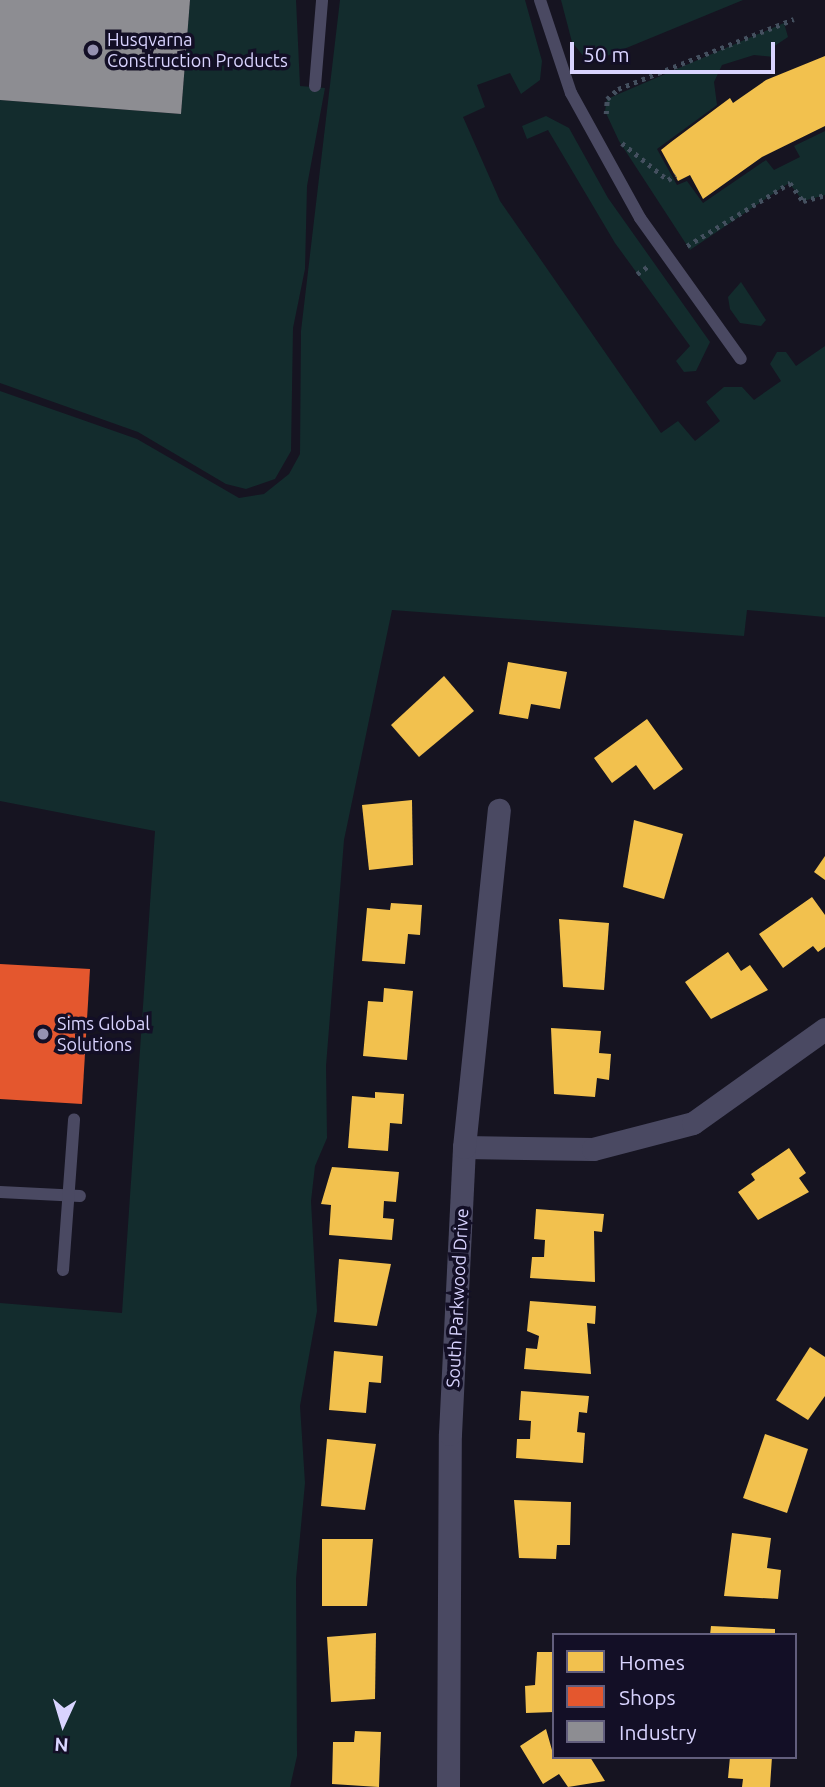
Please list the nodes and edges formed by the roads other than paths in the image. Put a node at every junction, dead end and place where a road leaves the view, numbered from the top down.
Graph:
1 (321, 0) edge
2 (540, 0) edge
3 (315, 86) dead end
4 (741, 359) dead end
5 (499, 810) dead end
6 (825, 1029) edge
7 (74, 1119) dead end
8 (464, 1147) junction
9 (0, 1192) edge
10 (75, 1196) junction
11 (64, 1270) dead end
12 (448, 1787) edge

1 - 3 lane
2 - 4 lane
5 - 8 street, South Parkwood Drive
6 - 8 street
7 - 10 lane
8 - 12 street, South Parkwood Drive
9 - 10 lane
10 - 11 lane

